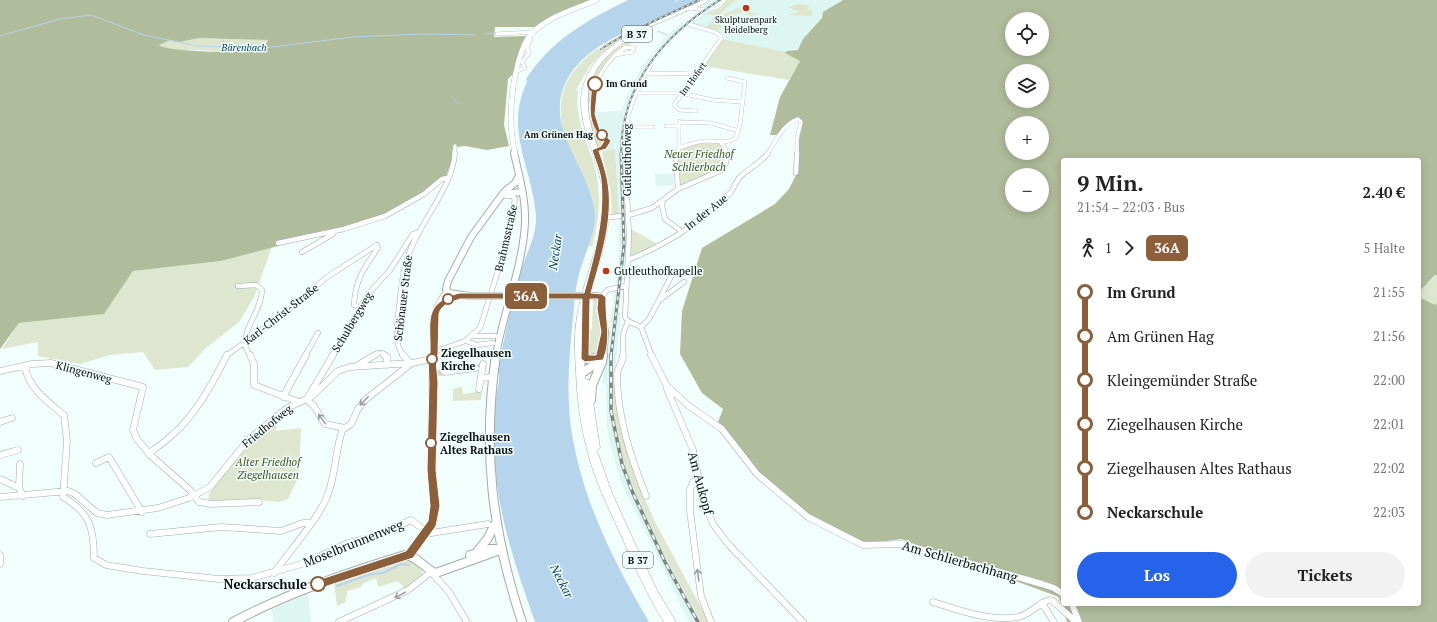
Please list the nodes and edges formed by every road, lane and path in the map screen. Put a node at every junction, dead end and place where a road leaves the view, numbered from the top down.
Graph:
1 (597, 0) edge
2 (708, 0) edge
3 (698, 7) junction
4 (533, 32) junction
5 (497, 34) dead end
6 (528, 37) junction
7 (615, 55) junction
8 (651, 66) dead end
9 (516, 71) junction
10 (646, 73) junction
11 (696, 74) junction
12 (727, 78) dead end
13 (635, 93) junction
14 (682, 94) junction
15 (742, 102) junction
16 (696, 111) dead end
17 (679, 123) junction
18 (666, 126) dead end
19 (627, 127) junction
20 (653, 127) dead end
21 (739, 131) junction
22 (720, 142) junction
23 (455, 146) dead end
24 (679, 148) junction
25 (596, 150) junction
26 (796, 173) dead end
27 (520, 176) junction
28 (448, 178) junction
29 (509, 189) junction
30 (678, 189) junction
31 (522, 190) junction
32 (502, 195) junction
33 (663, 200) junction
34 (626, 215) junction
35 (605, 218) junction
36 (339, 231) junction
37 (681, 231) junction
38 (418, 232) junction
39 (278, 243) dead end
40 (302, 252) dead end
41 (628, 260) junction
42 (673, 273) dead end
43 (684, 282) dead end
44 (238, 286) dead end
45 (625, 286) junction
46 (448, 292) junction
47 (459, 296) junction
48 (602, 297) junction
49 (660, 299) junction
50 (585, 304) junction
51 (360, 308) junction
52 (436, 309) junction
53 (628, 322) junction
54 (641, 327) junction
55 (318, 334) dead end
56 (474, 336) junction
57 (495, 336) dead end
58 (466, 341) junction
59 (246, 343) junction
60 (493, 343) dead end
61 (434, 352) junction
62 (601, 356) junction
63 (432, 359) junction
64 (585, 359) junction
65 (410, 362) junction
66 (483, 364) dead end
67 (387, 365) junction
68 (25, 366) junction
69 (601, 367) junction
70 (350, 368) junction
71 (476, 368) dead end
72 (0, 371) edge
73 (583, 371) junction
74 (444, 372) tunnel mouth
75 (492, 377) junction
76 (481, 378) junction
77 (666, 386) junction
78 (479, 389) dead end
79 (283, 397) junction
80 (307, 400) junction
81 (299, 402) junction
82 (590, 406) junction
83 (12, 418) dead end
84 (0, 422) edge
85 (343, 428) junction
86 (18, 450) dead end
87 (149, 453) junction
88 (0, 455) edge
89 (597, 462) junction
90 (96, 463) dead end
91 (20, 464) dead end
92 (699, 477) junction
93 (0, 479) edge
94 (17, 487) junction
95 (64, 491) junction
96 (23, 496) junction
97 (195, 496) junction
98 (646, 496) dead end
99 (0, 497) edge
100 (259, 502) dead end
101 (142, 512) junction
102 (312, 523) junction
103 (491, 524) junction
104 (426, 533) junction
105 (150, 534) dead end
106 (500, 550) junction
107 (0, 554) edge
108 (475, 554) junction
109 (409, 555) junction
110 (0, 564) edge
111 (432, 572) junction
112 (274, 573) junction
113 (1061, 593) edge
114 (933, 602) dead end
115 (1042, 603) junction
116 (1073, 606) edge
117 (237, 621) edge
118 (339, 622) edge
119 (466, 622) edge
120 (522, 622) edge
121 (670, 622) edge
122 (711, 622) edge
123 (803, 622) edge
124 (1054, 622) edge
125 (1076, 622) edge
126 (1080, 622) edge

1 - 4 main road
2 - 3 main road, B 37
3 - 11 street, Im Hofert
3 - 25 main road, B 37
4 - 5 street
4 - 6 main road
6 - 9 main road
6 - 9 street
7 - 7 street
7 - 25 street
8 - 10 street, Gutleuthofweg
9 - 27 main road
10 - 11 street
10 - 13 street, Gutleuthofweg
11 - 14 street, Im Hofert
12 - 15 street
13 - 14 street
13 - 19 street, Gutleuthofweg
14 - 15 street
14 - 16 street, Im Hofert
15 - 21 street
17 - 18 street
17 - 21 street
17 - 24 street
19 - 20 street
19 - 34 street, Gutleuthofweg
21 - 22 street
22 - 24 street
22 - 30 street
23 - 28 street, Schönauer Straße
24 - 30 street
25 - 35 main road, B 37
26 - 37 street, In der Aue
27 - 29 main road
27 - 31 main road
28 - 36 street
28 - 38 street, Schönauer Straße
29 - 31 main road
29 - 32 main road
30 - 33 street
31 - 32 main road
31 - 75 main road
32 - 46 main road
32 - 56 street, Brahmsstraße
33 - 34 street
33 - 37 street
34 - 35 street
34 - 41 street, Gutleuthofweg
35 - 50 main road, B 37
36 - 39 street
36 - 40 street
37 - 41 street, In der Aue
38 - 51 street, Schulbergweg
38 - 65 street, Schönauer Straße
41 - 45 street
42 - 49 street
43 - 49 street
44 - 59 street
45 - 48 street
45 - 53 street
46 - 47 main road
46 - 52 street
47 - 48 main road, bridge
47 - 52 street
48 - 62 main road
49 - 54 street
50 - 64 main road, B 37
50 - 73 main road, B 37
51 - 59 street, Karl-Christ-Straße
51 - 80 street, Schulbergweg
52 - 61 street
53 - 54 street
53 - 98 street
54 - 77 street, Am Schlierbachhang
55 - 79 street
56 - 57 street
56 - 58 street, Brahmsstraße
58 - 60 street, Brahmsstraße
58 - 61 street, Brahmsstraße
59 - 79 street
59 - 87 street, Karl-Christ-Straße
61 - 63 street
62 - 64 main road
62 - 69 main road
62 - 73 main road
63 - 65 street
63 - 104 street
64 - 73 main road, B 37
65 - 67 street
65 -> 85 street
66 - 76 street
67 - 70 street
67 - 70 street
68 - 72 street, Klingenweg
68 - 87 street, Klingenweg
68 - 95 street
69 - 73 main road
69 - 82 main road
70 - 80 street
71 - 74 street
73 - 82 main road, B 37
73 - 89 main road, B 37
75 - 76 street
75 - 103 main road
76 - 78 street
77 - 92 street, Am Aukopf
77 - 113 street, Am Schlierbachhang
79 - 81 street
80 - 81 street, Friedhofweg
85 -> 80 street
81 - 97 street, Friedhofweg
82 - 89 main road, B 37
83 - 84 street
85 - 102 street
86 - 88 street
87 - 97 street
89 - 121 main road, B 37
90 - 101 street
91 - 94 street
122 -> 92 street
92 - 123 street, Am Aukopf
93 - 94 street
94 - 96 street
95 - 96 street
95 - 101 street, Friedhofweg
95 - 112 street, Moselbrunnenweg
96 - 99 street
97 - 100 street
97 - 101 street, Friedhofweg
102 - 105 street
102 - 112 street
103 - 104 street
103 - 106 main road
103 - 108 main road
104 - 109 street
104 - 112 street, Moselbrunnenweg
106 - 108 main road
106 - 111 main road
106 - 120 main road
107 - 110 street
108 - 111 main road
109 - 111 main road
109 - 117 main road
111 -> 118 street
111 - 119 street
114 - 115 street
115 - 124 street
115 - 125 street
116 - 126 street

